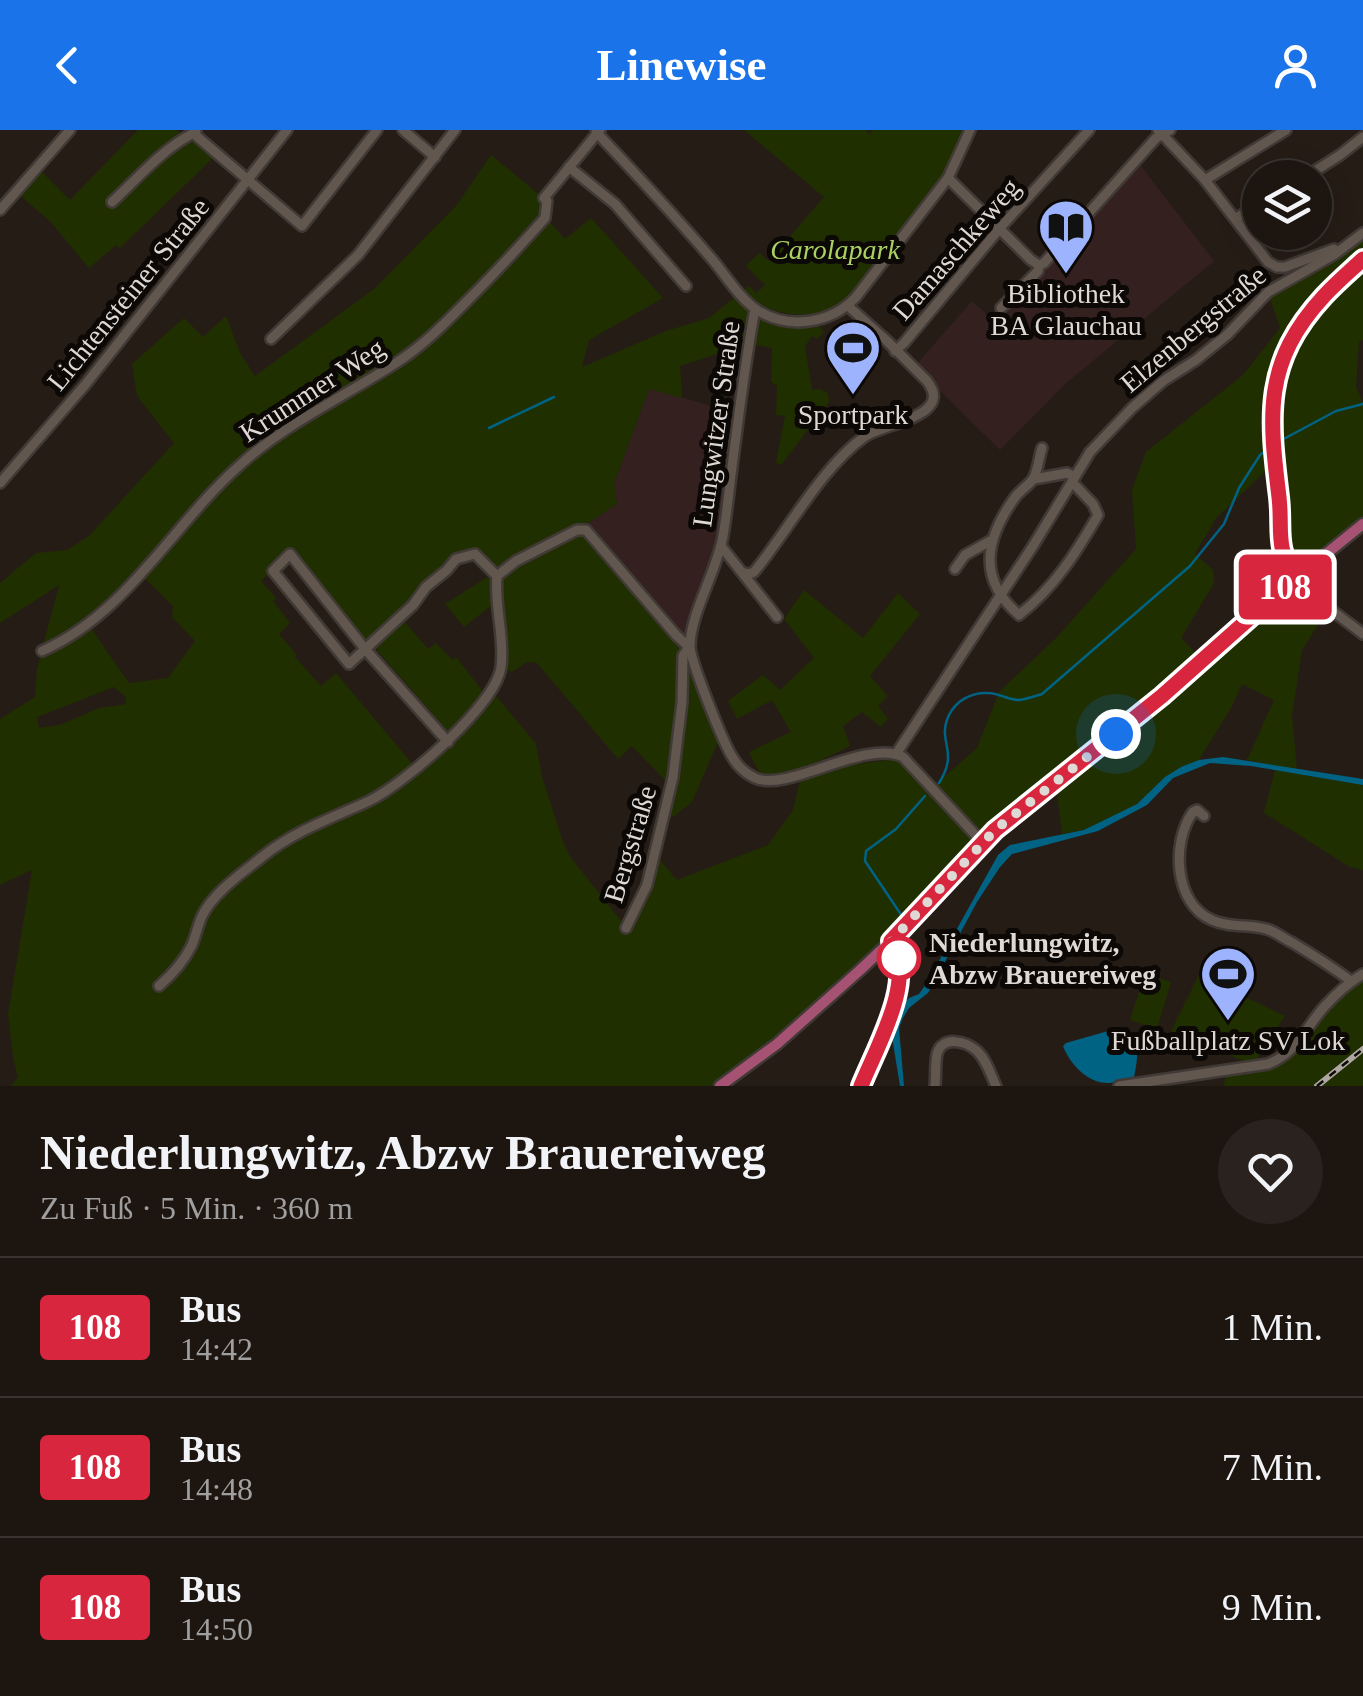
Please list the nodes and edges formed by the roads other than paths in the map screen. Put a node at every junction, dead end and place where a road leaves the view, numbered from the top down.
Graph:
1 (69, 130) edge
2 (287, 130) edge
3 (377, 130) edge
4 (403, 130) edge
5 (455, 130) edge
6 (970, 130) edge
7 (1089, 130) edge
8 (1286, 130) edge
9 (597, 131) edge
10 (1164, 131) edge
11 (196, 132) edge
12 (1363, 137) edge
13 (435, 157) junction
14 (1332, 160) edge
15 (569, 167) junction
16 (248, 178) junction
17 (948, 178) junction
18 (1206, 180) junction
19 (112, 202) dead end
20 (0, 210) edge
21 (1242, 215) edge
22 (1236, 218) junction
23 (1000, 228) junction
24 (1363, 233) edge
25 (1349, 244) junction
26 (1363, 259) edge
27 (1040, 264) junction
28 (686, 286) dead end
29 (848, 306) junction
30 (1001, 308) dead end
31 (755, 309) junction
32 (271, 339) dead end
33 (895, 351) junction
34 (1042, 448) dead end
35 (1034, 478) junction
36 (1073, 480) junction
37 (0, 483) edge
38 (1363, 524) edge
39 (990, 541) junction
40 (721, 546) junction
41 (955, 569) dead end
42 (744, 573) junction
43 (497, 576) junction
44 (1296, 577) junction
45 (1000, 597) junction
46 (778, 617) dead end
47 (1363, 634) edge
48 (690, 647) junction
49 (365, 649) junction
50 (42, 651) dead end
51 (448, 742) junction
52 (896, 754) junction
53 (1204, 816) dead end
54 (982, 842) junction
55 (626, 928) dead end
56 (891, 941) junction
57 (1363, 974) edge
58 (1351, 981) junction
59 (159, 986) dead end
60 (720, 1086) edge
61 (861, 1086) edge
62 (935, 1086) edge
63 (996, 1086) edge
64 (1119, 1086) edge

1 - 20 street
2 - 16 street, Lichtensteiner Straße
3 - 16 street
4 - 13 street
5 - 13 street
6 - 17 street
7 - 23 street, Damaschkeweg
8 - 18 street
9 - 15 street, Krummer Weg
9 - 31 street, Lungwitzer Straße
10 - 18 street
10 - 27 street
11 - 16 street
11 - 19 street
12 - 14 street
13 - 32 street
15 - 28 street
15 - 50 street, Krummer Weg
16 - 37 street, Lichtensteiner Straße
17 - 23 street
17 - 29 street
18 - 22 street
21 - 22 street
22 - 25 street
23 - 27 street
23 - 33 street, Damaschkeweg
24 - 25 street, Elzenbergstraße
25 - 36 street, Elzenbergstraße
26 - 44 street
27 - 30 street
29 - 31 street
29 - 33 street
31 - 40 street, Lungwitzer Straße
33 - 42 street
34 - 35 street
35 - 36 street
35 - 39 street
36 - 45 street, Elzenbergstraße
36 - 45 street
38 - 44 main road
39 - 41 street
39 - 45 street
40 - 42 street
40 - 48 street, Lungwitzer Straße
42 - 46 street
43 - 48 street
43 - 49 street
43 - 51 street
44 - 47 street
44 - 54 main road
45 - 52 street, Elzenbergstraße
48 - 52 street
48 - 55 street, Bergstraße
49 - 49 street
49 - 51 street
51 - 59 street
52 - 54 street
53 - 58 street
54 - 56 main road
56 - 60 main road
56 - 61 street
57 - 58 street
58 - 64 street
62 - 63 street

